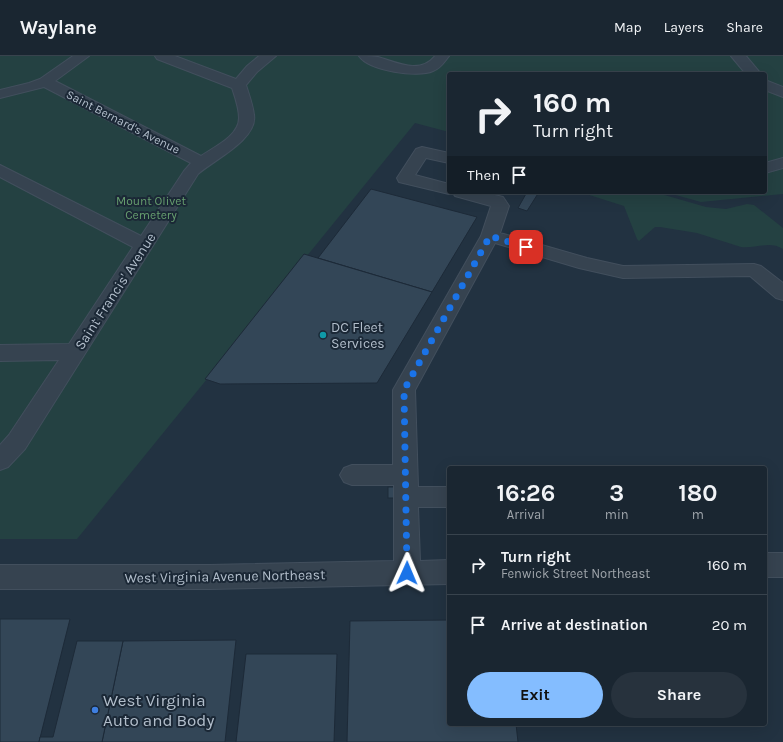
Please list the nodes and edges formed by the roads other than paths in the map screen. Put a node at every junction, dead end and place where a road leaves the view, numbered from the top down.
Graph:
1 (82, 56) edge
2 (162, 56) edge
3 (269, 56) edge
4 (366, 56) edge
5 (442, 56) edge
6 (738, 56) edge
7 (752, 72) edge
8 (45, 82) junction
9 (238, 85) junction
10 (767, 85) edge
11 (783, 93) edge
12 (0, 94) edge
13 (447, 158) edge
14 (201, 162) junction
15 (783, 163) edge
16 (767, 167) edge
17 (0, 170) edge
18 (447, 188) edge
19 (480, 194) edge
20 (499, 196) edge
21 (490, 236) junction
22 (144, 245) junction
23 (783, 293) edge
24 (76, 352) junction
25 (0, 353) edge
26 (1, 459) edge
27 (352, 475) dead end
28 (407, 486) junction
29 (447, 496) edge
30 (767, 565) edge
31 (783, 565) edge
32 (447, 572) edge
33 (407, 573) junction
34 (0, 578) edge

1 - 8 street
2 - 9 street
3 - 9 street
4 - 5 street
6 - 7 street
8 - 12 street
8 - 14 street, Saint Bernard's Avenue
9 - 14 street, Saint Francis' Avenue
10 - 11 street
13 - 18 street
14 - 22 street, Saint Francis' Avenue
15 - 16 street
17 - 22 street
19 - 20 street
20 - 21 street
21 - 23 street
21 - 28 street
22 - 24 street, Saint Francis' Avenue
24 - 25 street
24 - 26 street, Saint Francis' Avenue
27 - 28 street
28 - 29 street
28 - 33 street
30 - 31 street
32 - 33 street, West Virginia Avenue Northeast
33 - 34 street, West Virginia Avenue Northeast

